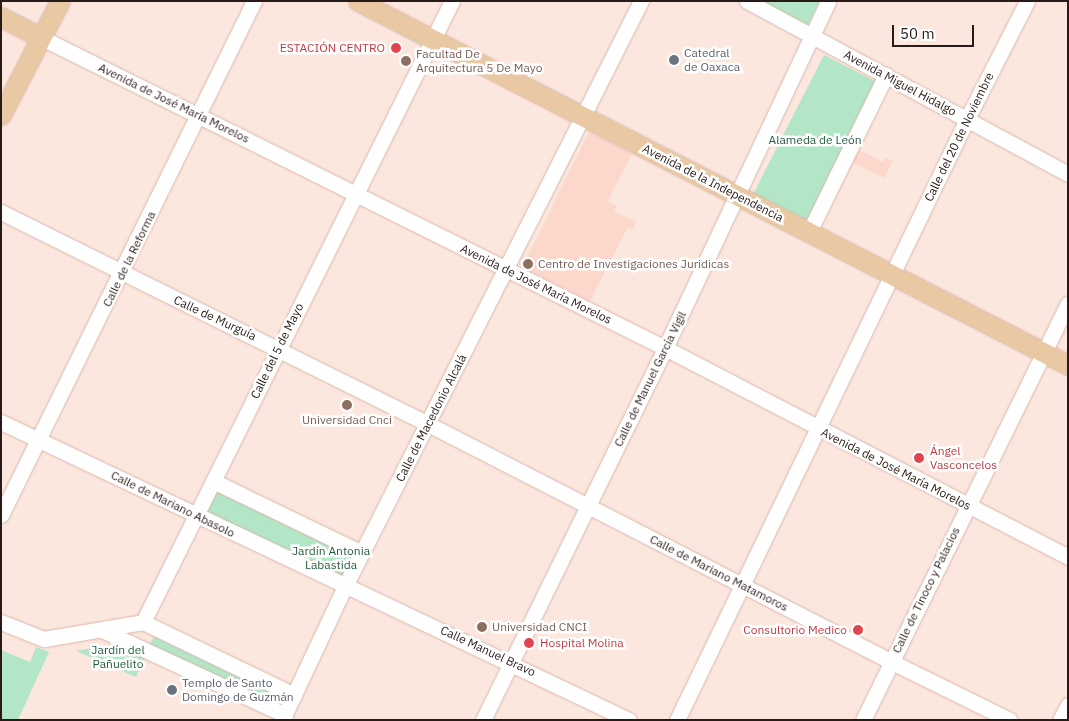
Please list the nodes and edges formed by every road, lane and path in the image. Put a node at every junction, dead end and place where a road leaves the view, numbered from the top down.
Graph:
1 (60, 1) edge
2 (254, 1) edge
3 (358, 1) edge
4 (452, 1) edge
5 (641, 1) edge
6 (748, 1) edge
7 (828, 1) edge
8 (1028, 1) edge
9 (1, 17) edge
10 (812, 36) junction
11 (40, 37) junction
12 (433, 41) junction
13 (886, 75) junction
14 (1, 115) edge
15 (200, 115) junction
16 (584, 117) junction
17 (967, 118) junction
18 (1068, 174) edge
19 (354, 193) junction
20 (736, 195) junction
21 (1, 212) edge
22 (809, 232) junction
23 (507, 270) junction
24 (122, 274) junction
25 (894, 275) junction
26 (1068, 304) edge
27 (279, 348) junction
28 (665, 348) junction
29 (1045, 354) junction
30 (1068, 365) edge
31 (1, 422) edge
32 (428, 424) junction
33 (818, 428) junction
34 (38, 439) junction
35 (212, 481) junction
36 (967, 505) junction
37 (588, 506) junction
38 (1, 515) edge
39 (195, 515) junction
40 (362, 553) junction
41 (1068, 557) edge
42 (741, 584) junction
43 (346, 586) junction
44 (1, 622) edge
45 (143, 622) junction
46 (102, 630) junction
47 (512, 662) junction
48 (892, 662) junction
49 (294, 695) junction
50 (1068, 704) edge
51 (283, 717) edge
52 (483, 720) edge
53 (629, 720) edge
54 (677, 720) edge
55 (863, 720) edge
56 (1010, 720) edge
57 (1060, 720) edge

1 - 11 main road
2 - 15 street, Calle de la Reforma
3 - 12 main road, Avenida de la Independencia
4 - 12 street, Calle del 5 de Mayo
5 - 16 street, Calle de Macedonio Alcalá
6 - 10 street, Avenida Miguel Hidalgo
7 - 10 street, Calle de Manuel García Vigil
8 - 17 street, Calle del 20 de Noviembre
9 - 11 main road, Avenida de José María Morelos
10 - 13 street, Avenida Miguel Hidalgo
10 - 20 street, Calle de Manuel García Vigil
11 - 14 main road
11 - 15 street, Avenida de José María Morelos
12 - 16 main road, Avenida de la Independencia
12 - 19 street, Calle del 5 de Mayo
13 - 17 street, Avenida Miguel Hidalgo
13 - 22 street
15 - 19 street, Avenida de José María Morelos
15 - 24 street, Calle de la Reforma
16 - 20 main road, Avenida de la Independencia
16 - 23 street, Calle de Macedonio Alcalá
17 - 18 street, Avenida Miguel Hidalgo
17 - 25 street, Calle del 20 de Noviembre
19 - 23 street, Avenida de José María Morelos
19 - 27 street, Calle del 5 de Mayo
20 - 22 main road, Avenida de la Independencia
20 - 28 street, Calle de Manuel García Vigil
21 - 24 street, Calle de Murguía
22 - 25 main road, Avenida de la Independencia
23 - 28 street, Avenida de José María Morelos
23 - 32 street, Calle de Macedonio Alcalá
24 - 27 street, Calle de Murguía
24 - 34 street, Calle de la Reforma
25 - 29 main road, Avenida de la Independencia
25 - 33 street, Calle del 20 de Noviembre
26 - 29 street, Calle de Tinoco y Palacios
27 - 32 street, Calle de Murguía
27 - 35 street, Calle del 5 de Mayo
28 - 33 street, Avenida de José María Morelos
28 - 37 street, Calle de Manuel García Vigil
29 - 30 main road, Avenida de la Independencia
29 - 36 street, Calle de Tinoco y Palacios
31 - 34 street, Calle de Mariano Abasolo
32 - 37 street, Calle de Mariano Matamoros
32 - 40 street, Calle de Macedonio Alcalá
33 - 36 street, Avenida de José María Morelos
33 - 42 street, Calle del 20 de Noviembre
34 - 38 street, Calle de la Reforma
34 - 39 street, Calle de Mariano Abasolo
35 - 39 street, Calle del 5 de Mayo
35 - 40 street
36 - 41 street, Avenida de José María Morelos
36 - 48 street, Calle de Tinoco y Palacios
37 - 42 street, Calle de Mariano Matamoros
37 - 47 street, Calle de Manuel García Vigil
39 - 43 street, Calle de Mariano Abasolo
39 - 45 street, Calle del 5 de Mayo
40 - 43 street, Calle de Macedonio Alcalá
42 - 48 street, Calle de Mariano Matamoros
42 - 54 street, Calle del 20 de Noviembre
43 - 47 street, Calle Manuel Bravo
43 - 49 street, Calle de Macedonio Alcalá
44 - 46 street
45 - 46 street
45 - 49 street
46 - 51 street
47 - 52 street, Calle de Manuel García Vigil
47 - 53 street, Calle Manuel Bravo
48 - 55 street, Calle de Tinoco y Palacios
48 - 56 street, Calle de Mariano Matamoros
49 - 51 street, Calle de Macedonio Alcalá
50 - 57 street

